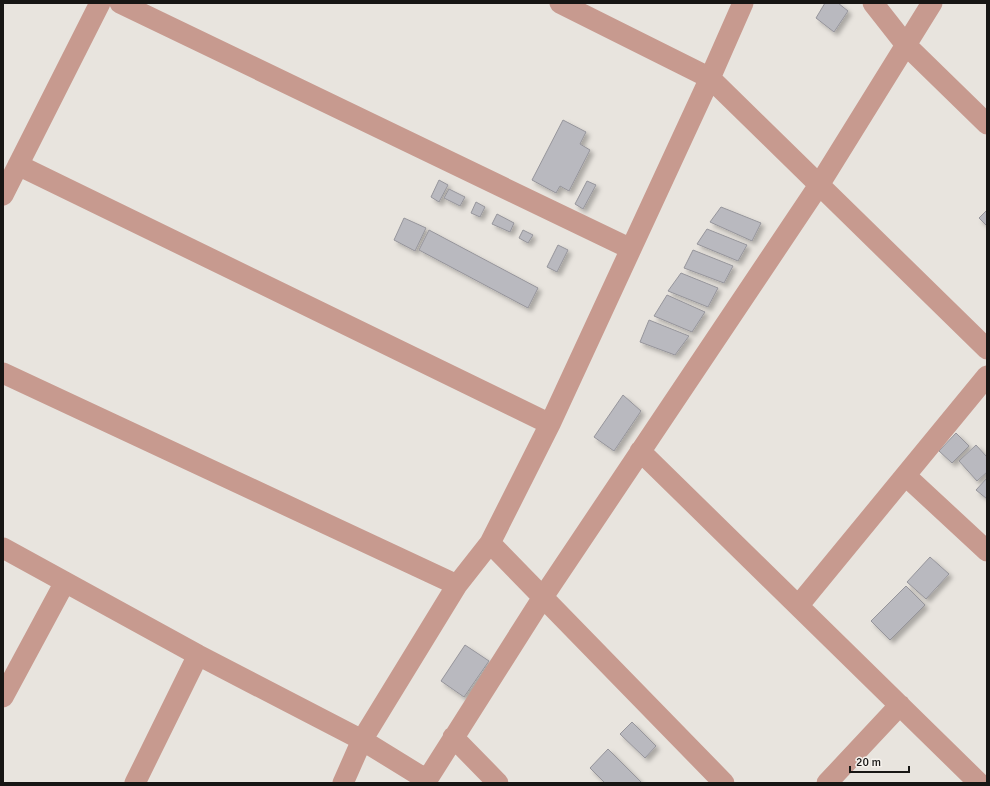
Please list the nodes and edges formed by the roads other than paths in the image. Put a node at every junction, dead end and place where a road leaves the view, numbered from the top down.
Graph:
1 (100, 3) edge
2 (120, 3) edge
3 (560, 3) edge
4 (743, 3) edge
5 (873, 3) edge
6 (932, 3) edge
7 (906, 45) junction
8 (710, 78) junction
9 (987, 124) edge
10 (18, 164) junction
11 (819, 185) junction
12 (3, 195) edge
13 (631, 249) junction
14 (987, 349) edge
15 (3, 373) edge
16 (987, 376) edge
17 (550, 424) junction
18 (640, 451) junction
19 (906, 476) junction
20 (490, 542) junction
21 (3, 548) edge
22 (987, 551) edge
23 (65, 582) junction
24 (457, 585) junction
25 (543, 597) junction
26 (798, 606) junction
27 (198, 655) junction
28 (3, 697) edge
29 (900, 705) junction
30 (453, 737) junction
31 (362, 740) junction
32 (426, 781) edge
33 (135, 783) edge
34 (343, 783) edge
35 (498, 783) edge
36 (724, 783) edge
37 (827, 783) edge
38 (979, 783) edge

1 - 10 street
2 - 13 street
3 - 8 street
4 - 8 street
5 - 7 street
6 - 7 street
7 - 9 street
7 - 11 street
8 - 11 street
8 - 13 street
10 - 12 street
10 - 17 street
11 - 14 street
11 - 18 street
13 - 17 street
15 - 24 street
16 - 19 street
17 - 20 street
18 - 25 street
18 - 26 street
19 - 22 street
19 - 26 street
20 - 24 street
20 - 25 street
21 - 23 street
23 - 27 street
23 - 28 street
24 - 31 street
25 - 30 street
25 - 36 street
26 - 29 street
27 - 31 street
27 - 33 street
29 - 37 street
29 - 38 street
30 - 32 street
30 - 35 street
31 - 32 street
31 - 34 street

